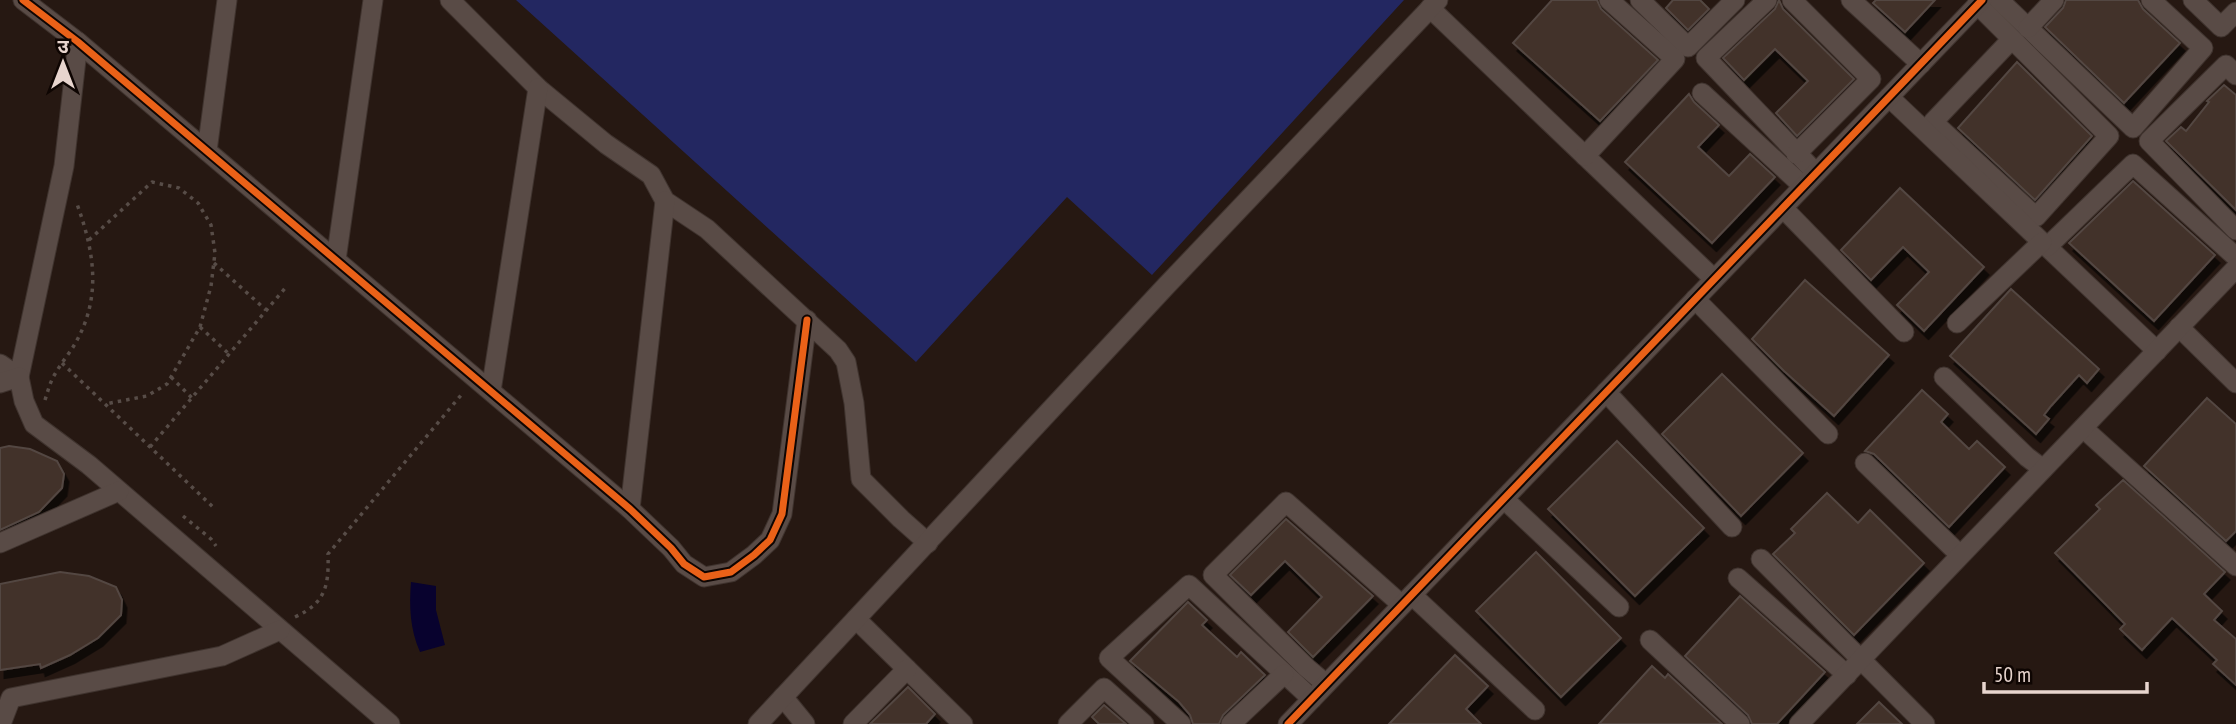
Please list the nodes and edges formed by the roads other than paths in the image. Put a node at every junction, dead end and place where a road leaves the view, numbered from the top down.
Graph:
1 (228, 0) edge
2 (373, 0) edge
3 (450, 0) edge
4 (1609, 0) edge
5 (1640, 0) edge
6 (1735, 0) edge
7 (1767, 0) edge
8 (1792, 0) edge
9 (1851, 0) edge
10 (1999, 0) edge
11 (2054, 0) edge
12 (2151, 0) edge
13 (2193, 0) edge
14 (26, 1) edge
15 (1980, 2) edge
16 (1434, 4) edge
17 (2236, 12) edge
18 (2028, 28) junction
19 (2011, 40) junction
20 (78, 42) junction
21 (1921, 64) junction
22 (2236, 75) edge
23 (538, 88) junction
24 (1702, 93) dead end
25 (1889, 97) junction
26 (207, 151) junction
27 (1796, 154) junction
28 (1585, 156) junction
29 (1810, 180) junction
30 (665, 201) junction
31 (1783, 208) junction
32 (2236, 230) edge
33 (2045, 245) junction
34 (2236, 257) edge
35 (336, 260) junction
36 (2236, 268) edge
37 (1714, 279) junction
38 (1695, 299) junction
39 (807, 320) junction
40 (1957, 323) dead end
41 (2179, 327) junction
42 (1904, 332) dead end
43 (2157, 351) junction
44 (0, 364) edge
45 (19, 377) junction
46 (1944, 377) dead end
47 (0, 383) edge
48 (2236, 383) edge
49 (491, 391) junction
50 (1606, 392) junction
51 (2083, 428) junction
52 (1828, 434) dead end
53 (1865, 463) dead end
54 (2043, 469) junction
55 (119, 491) junction
56 (1504, 499) junction
57 (630, 509) junction
58 (1732, 527) dead end
59 (0, 543) edge
60 (928, 543) junction
61 (1960, 555) junction
62 (1761, 559) dead end
63 (2236, 566) edge
64 (1738, 578) dead end
65 (1407, 600) junction
66 (1619, 607) dead end
67 (856, 619) junction
68 (275, 625) junction
69 (1650, 640) dead end
70 (1862, 659) junction
71 (908, 669) junction
72 (1284, 674) junction
73 (1847, 675) junction
74 (1326, 684) junction
75 (783, 697) junction
76 (6, 699) edge
77 (1312, 699) junction
78 (1535, 710) dead end
79 (1, 724) edge
80 (390, 724) edge
81 (758, 724) edge
82 (806, 724) edge
83 (853, 724) edge
84 (964, 724) edge
85 (1068, 724) edge
86 (1144, 724) edge
87 (1181, 724) edge
88 (1231, 724) edge
89 (1288, 724) edge
90 (1740, 724) edge
91 (1799, 724) edge
92 (1925, 724) edge

1 - 26 street
2 - 35 street
3 - 23 street
4 - 28 street
5 - 6 street
7 - 27 street
8 - 27 street
9 - 21 street
10 - 18 street
11 - 18 street
12 - 18 street
13 - 17 street
14 - 20 street
15 - 19 street
15 - 21 street
16 - 28 street
16 - 60 street
19 - 19 street
20 - 26 street
20 - 45 street
21 - 25 street
22 - 32 street
23 - 30 street
23 - 49 street
24 - 29 street
25 - 29 street
25 - 33 street
26 - 35 street
27 - 29 street
28 - 37 street
29 - 31 street
30 - 39 street
30 - 57 street
31 - 37 street
31 - 42 street
33 - 34 street
33 - 40 street
33 - 43 street
35 - 49 street
36 - 41 street
37 - 38 street
38 - 50 street
38 - 52 street
39 - 57 street
39 - 60 street
41 - 43 street
41 - 48 street
43 - 51 street
44 - 45 street
45 - 47 street
45 - 55 street
46 - 54 street
49 - 57 street
50 - 56 street
50 - 58 street
51 - 54 street
51 - 63 street
53 - 61 street
54 - 61 street
55 - 59 street
55 - 68 street
56 - 65 street
56 - 66 street
60 - 67 street
61 - 70 street
62 - 70 street
64 - 73 street
65 - 74 street
65 - 74 street
65 - 78 street
67 - 71 street
67 - 75 street
68 - 76 street
68 - 80 street
69 - 90 street
70 - 73 street
70 - 92 street
71 - 83 street
71 - 84 street
72 - 77 street
72 - 87 street
72 - 88 street
73 - 91 street
74 - 77 street
75 - 81 street
75 - 82 street
76 - 79 street
77 - 89 street
85 - 86 street

